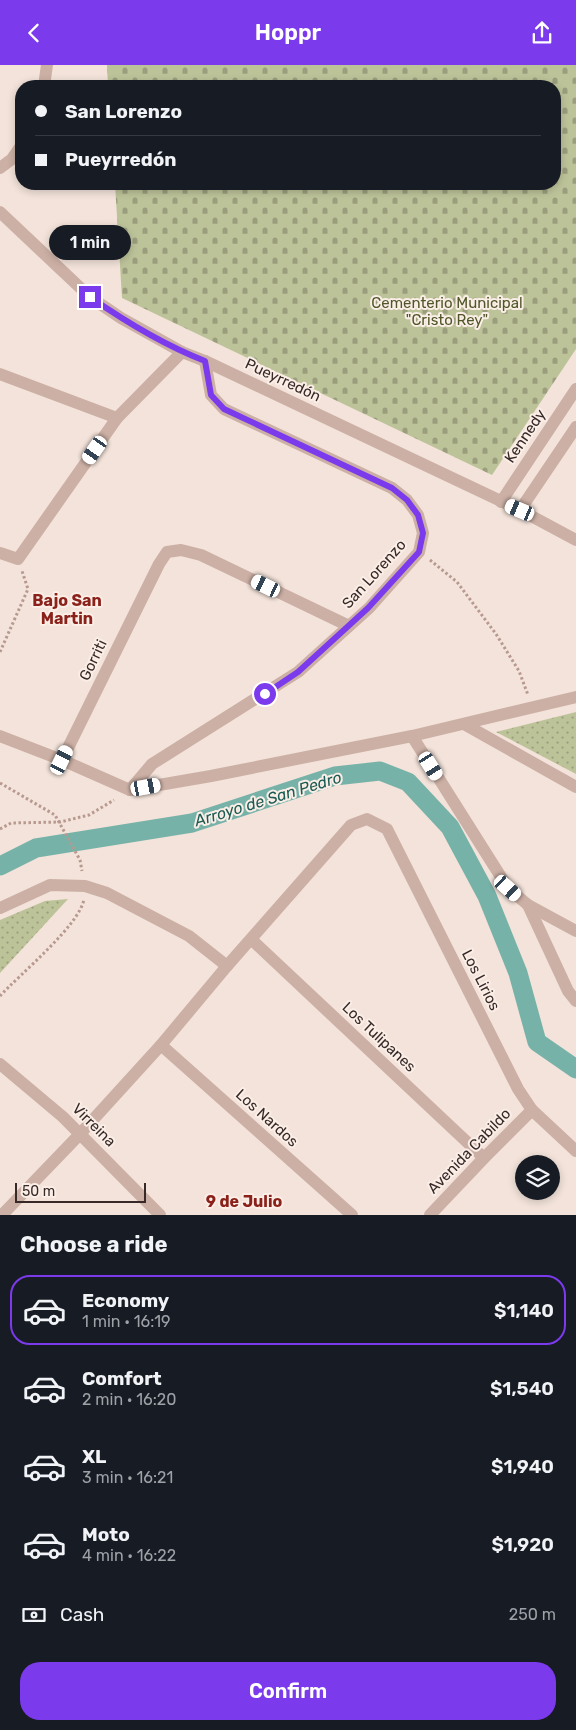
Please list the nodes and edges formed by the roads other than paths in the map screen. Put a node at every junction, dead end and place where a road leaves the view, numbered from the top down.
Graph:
1 (47, 65) edge
2 (45, 80) edge
3 (15, 155) edge
4 (0, 168) edge
5 (0, 212) edge
6 (182, 352) junction
7 (205, 361) junction
8 (0, 374) edge
9 (576, 389) edge
10 (117, 419) junction
11 (576, 427) edge
12 (501, 502) junction
13 (520, 510) junction
14 (576, 540) edge
15 (0, 553) edge
16 (349, 625) junction
17 (576, 697) edge
18 (464, 724) junction
19 (0, 736) edge
20 (412, 736) junction
21 (62, 760) junction
22 (576, 787) edge
23 (130, 790) junction
24 (528, 905) junction
25 (0, 908) edge
26 (576, 931) edge
27 (252, 939) junction
28 (227, 966) junction
29 (576, 1001) edge
30 (161, 1045) junction
31 (0, 1065) edge
32 (532, 1110) junction
33 (80, 1134) junction
34 (576, 1151) edge
35 (484, 1158) junction
36 (2, 1215) edge
37 (160, 1215) edge
38 (352, 1215) edge
39 (430, 1215) edge

1 - 2 street
3 - 4 street
5 - 6 street, Pueyrredón
6 - 7 street, Pueyrredón
6 - 10 street
7 - 12 street, Pueyrredón
7 - 16 street, San Lorenzo
8 - 10 street
9 - 12 street, Kennedy
10 - 15 street
11 - 13 street
12 - 13 street, Pueyrredón
13 - 14 street, Pueyrredón
16 - 21 street, Gorriti
16 - 23 street, San Lorenzo
17 - 18 street
18 - 20 street
18 - 22 street
19 - 21 street
20 - 23 street
20 - 24 street
21 - 23 street
24 - 26 street
24 - 29 street
25 - 28 street
27 - 28 street
27 - 32 street, Los Lirios
27 - 35 street, Los Tulipanes
28 - 30 street
30 - 33 street
30 - 38 street, Los Nardos
31 - 33 street, Virreina
32 - 34 street, Los Lirios
32 - 35 street, Avenida Cabildo
33 - 36 street
33 - 37 street, Virreina
35 - 39 street, Avenida Cabildo

